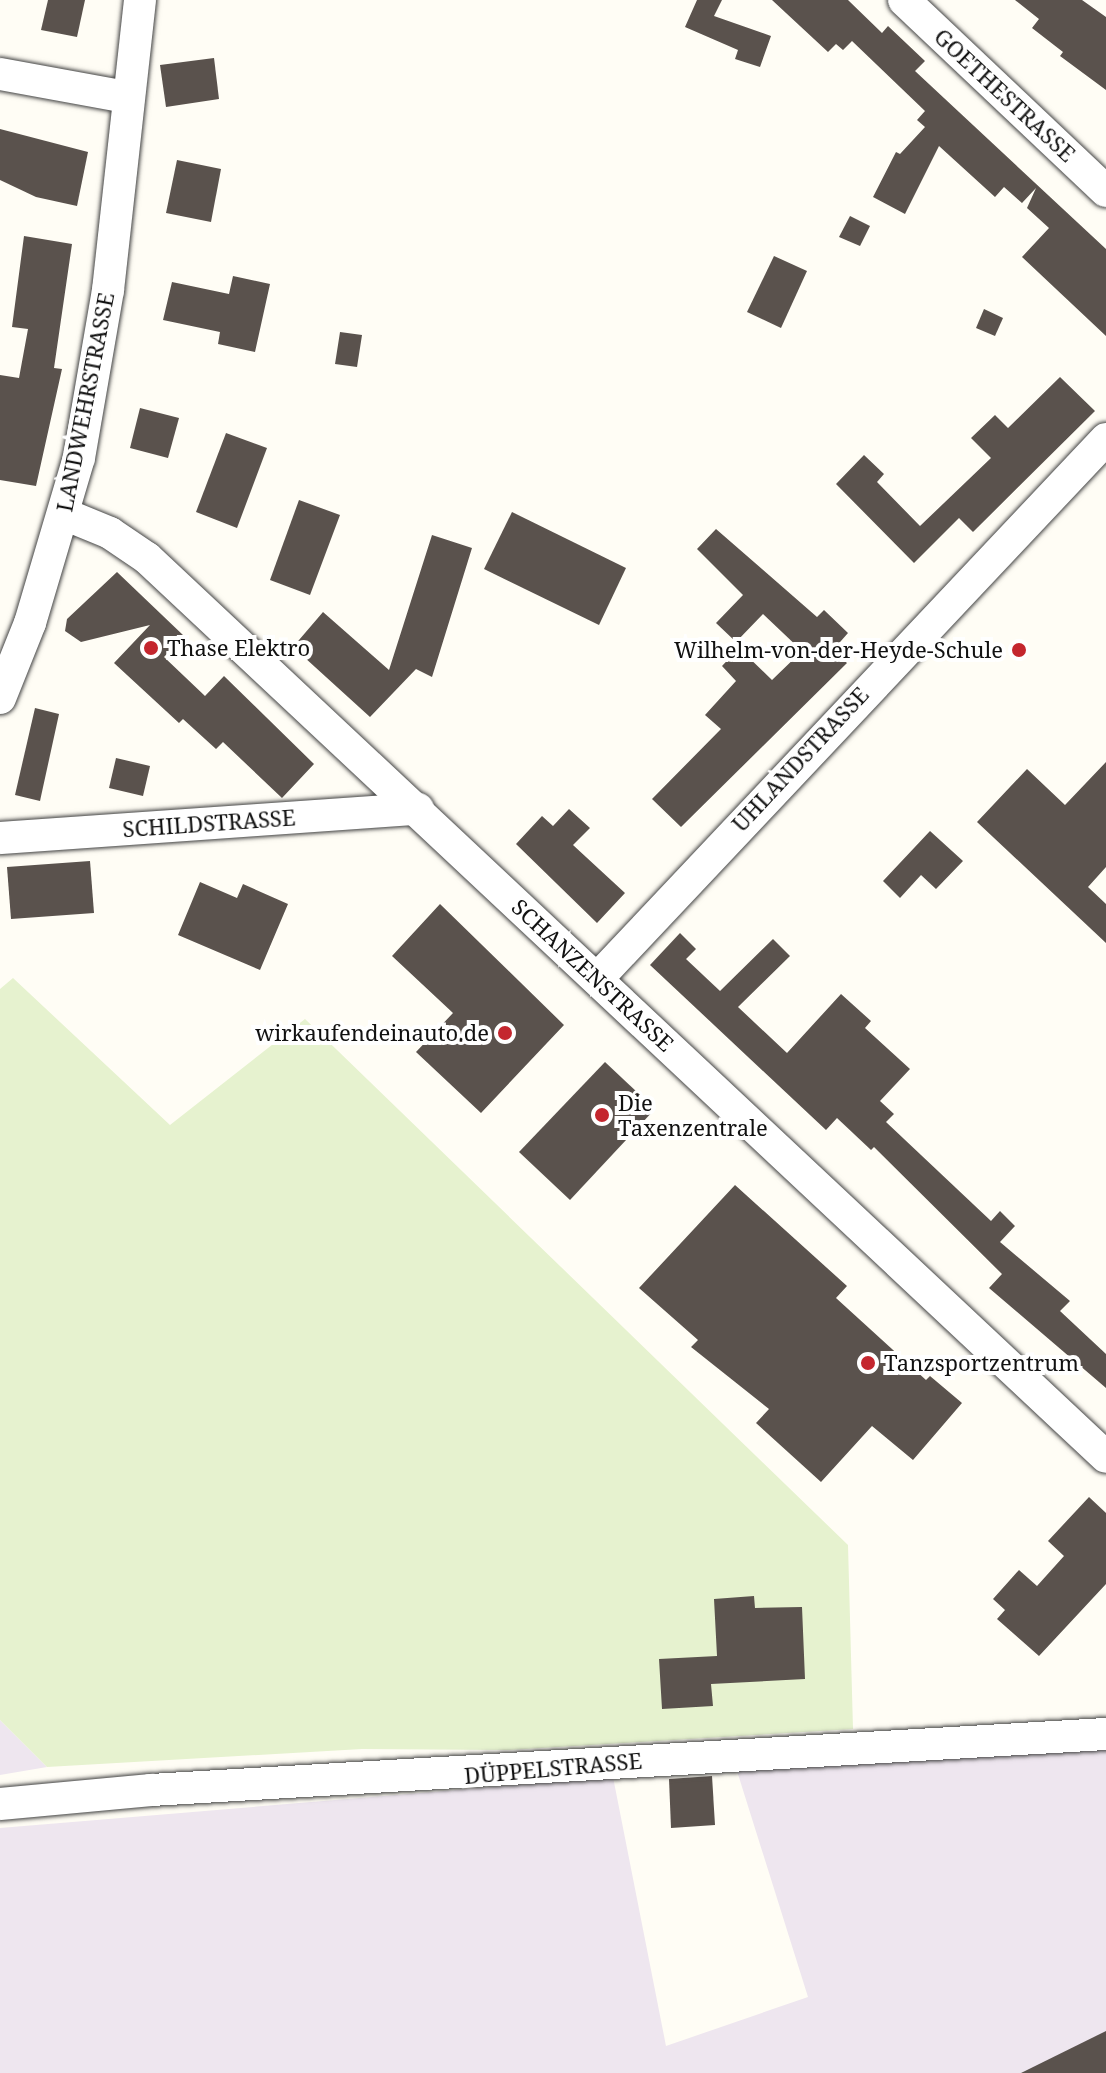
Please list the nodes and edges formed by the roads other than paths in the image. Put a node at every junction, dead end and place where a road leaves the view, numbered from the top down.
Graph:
1 (140, 0) edge
2 (904, 0) edge
3 (0, 74) edge
4 (127, 97) junction
5 (1106, 191) edge
6 (1106, 439) edge
7 (64, 514) junction
8 (0, 698) edge
9 (418, 809) junction
10 (0, 838) edge
11 (597, 979) junction
12 (1106, 1457) edge
13 (1106, 1734) edge
14 (0, 1804) edge

1 - 4 street, LANDWEHRSTRASSE
2 - 5 street, GOETHESTRASSE
3 - 4 street
4 - 7 street, LANDWEHRSTRASSE
6 - 11 street, UHLANDSTRASSE
7 - 8 street, LANDWEHRSTRASSE
7 - 9 street, SCHANZENSTRASSE
9 - 10 street, SCHILDSTRASSE
9 - 11 street, SCHANZENSTRASSE
11 - 12 street, SCHANZENSTRASSE
13 - 14 street, DÜPPELSTRASSE

